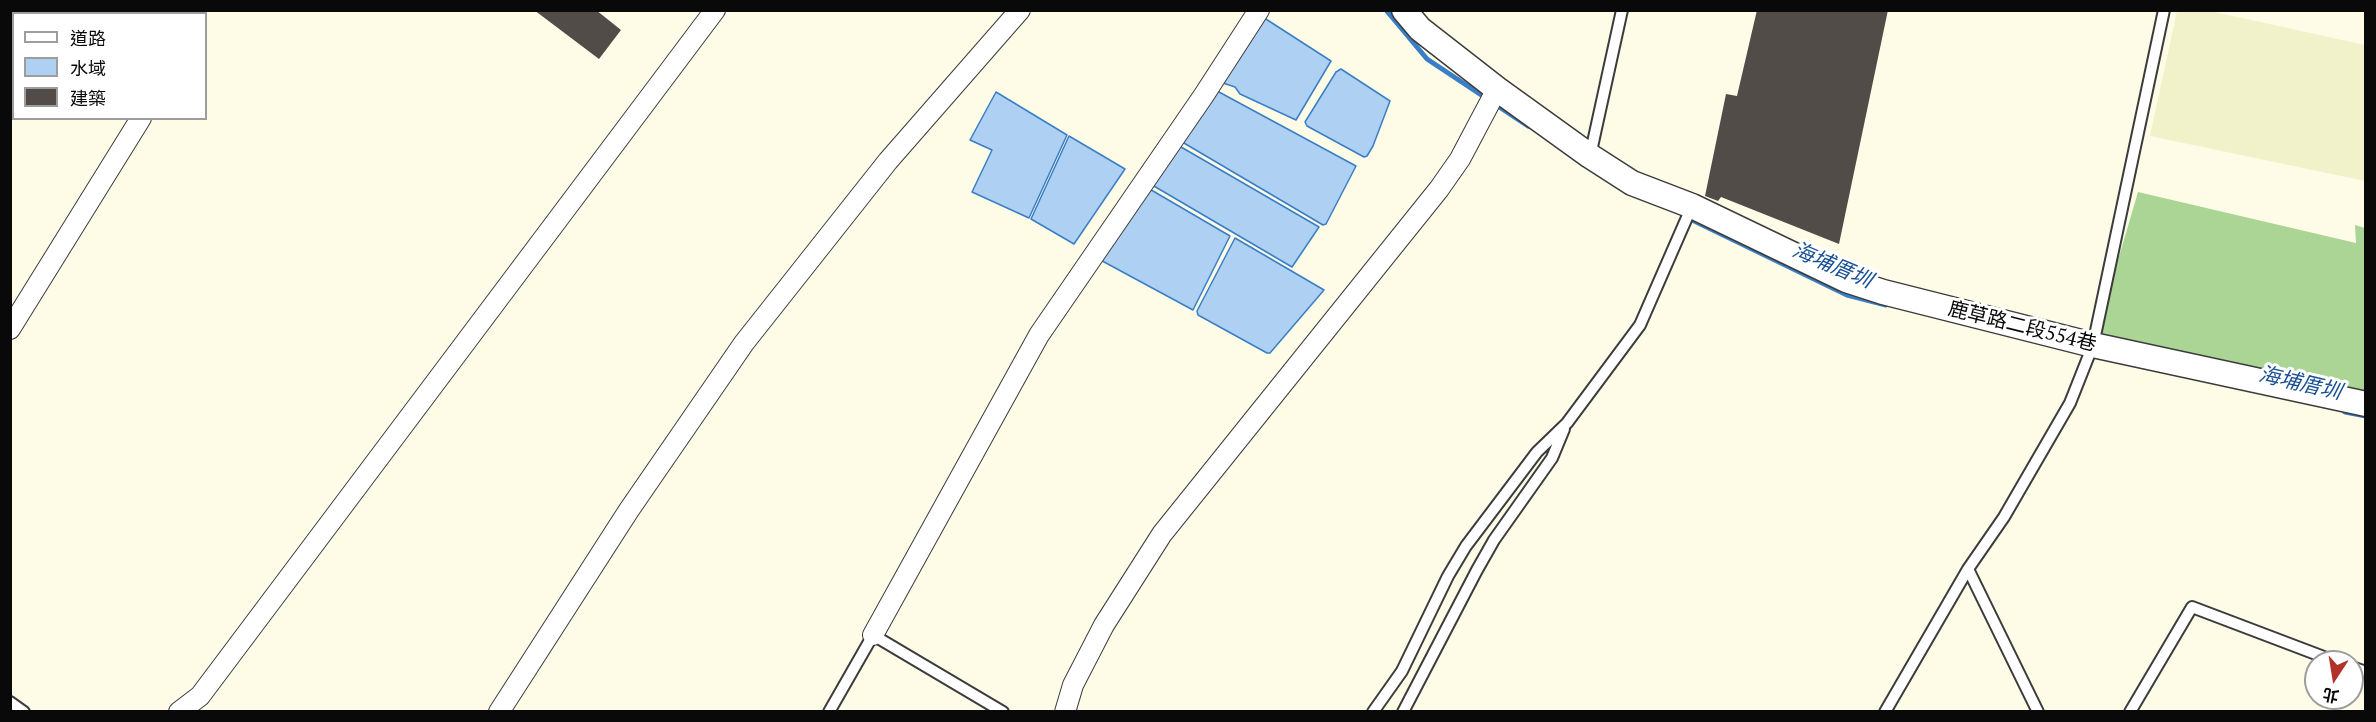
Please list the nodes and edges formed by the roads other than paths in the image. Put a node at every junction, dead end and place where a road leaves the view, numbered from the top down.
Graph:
1 (715, 10) edge
2 (1020, 10) edge
3 (1258, 10) edge
4 (1404, 10) edge
5 (1623, 10) edge
6 (2164, 10) edge
7 (1497, 89) junction
8 (140, 120) edge
9 (1590, 156) junction
10 (1692, 206) junction
11 (10, 329) edge
12 (2093, 345) junction
13 (2366, 404) edge
14 (1567, 423) junction
15 (1968, 569) junction
16 (873, 635) junction
17 (2305, 650) edge
18 (10, 702) edge
19 (24, 711) edge
20 (179, 711) edge
21 (499, 711) edge
22 (829, 711) edge
23 (1003, 711) edge
24 (1065, 711) edge
25 (1373, 711) edge
26 (1403, 711) edge
27 (1885, 711) edge
28 (2038, 711) edge
29 (2130, 711) edge

1 - 20 street
2 - 21 street
3 - 16 street
4 - 7 street, 鹿草路二段554巷
5 - 9 lane
6 - 12 lane
7 - 9 street, 鹿草路二段554巷
7 - 24 street
8 - 11 street
9 - 10 street, 鹿草路二段554巷
10 - 12 street, 鹿草路二段554巷
10 - 14 lane
12 - 13 street, 鹿草路二段554巷
12 - 15 lane
14 - 25 lane
14 - 26 lane
15 - 27 lane
15 - 28 lane
16 - 22 lane
16 - 23 lane
17 - 29 lane
18 - 19 lane

